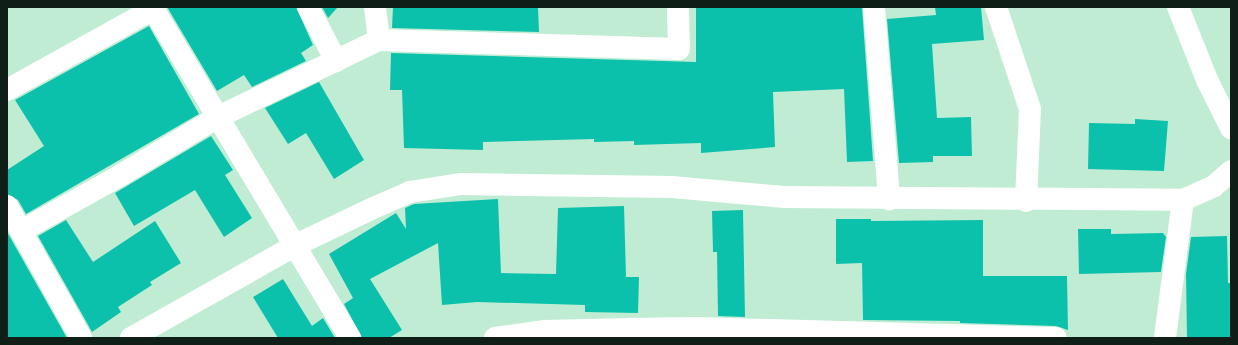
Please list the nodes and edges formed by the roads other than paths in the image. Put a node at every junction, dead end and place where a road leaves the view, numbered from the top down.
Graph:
1 (308, 7) edge
2 (375, 7) edge
3 (678, 7) edge
4 (874, 7) edge
5 (996, 7) edge
6 (1178, 7) edge
7 (153, 8) edge
8 (379, 40) junction
9 (336, 61) junction
10 (7, 90) edge
11 (218, 117) junction
12 (1231, 128) edge
13 (1231, 171) edge
14 (888, 199) junction
15 (1183, 200) junction
16 (1026, 201) junction
17 (7, 206) edge
18 (21, 230) junction
19 (296, 245) junction
20 (632, 334) edge
21 (976, 337) edge
22 (81, 338) edge
23 (131, 338) edge
24 (350, 338) edge
25 (495, 338) edge
26 (1056, 338) edge
27 (1165, 338) edge

1 - 9 street
2 - 8 street
3 - 8 street
4 - 14 street
5 - 16 street
6 - 12 street
7 - 10 street
7 - 11 street
8 - 9 street
9 - 11 street
11 - 18 street
11 - 19 street
13 - 15 street
14 - 16 street
14 - 19 street
15 - 16 street
15 - 27 street
17 - 18 street
18 - 22 street
19 - 23 street
19 - 24 street
20 - 21 street
20 - 25 street
21 - 26 street

